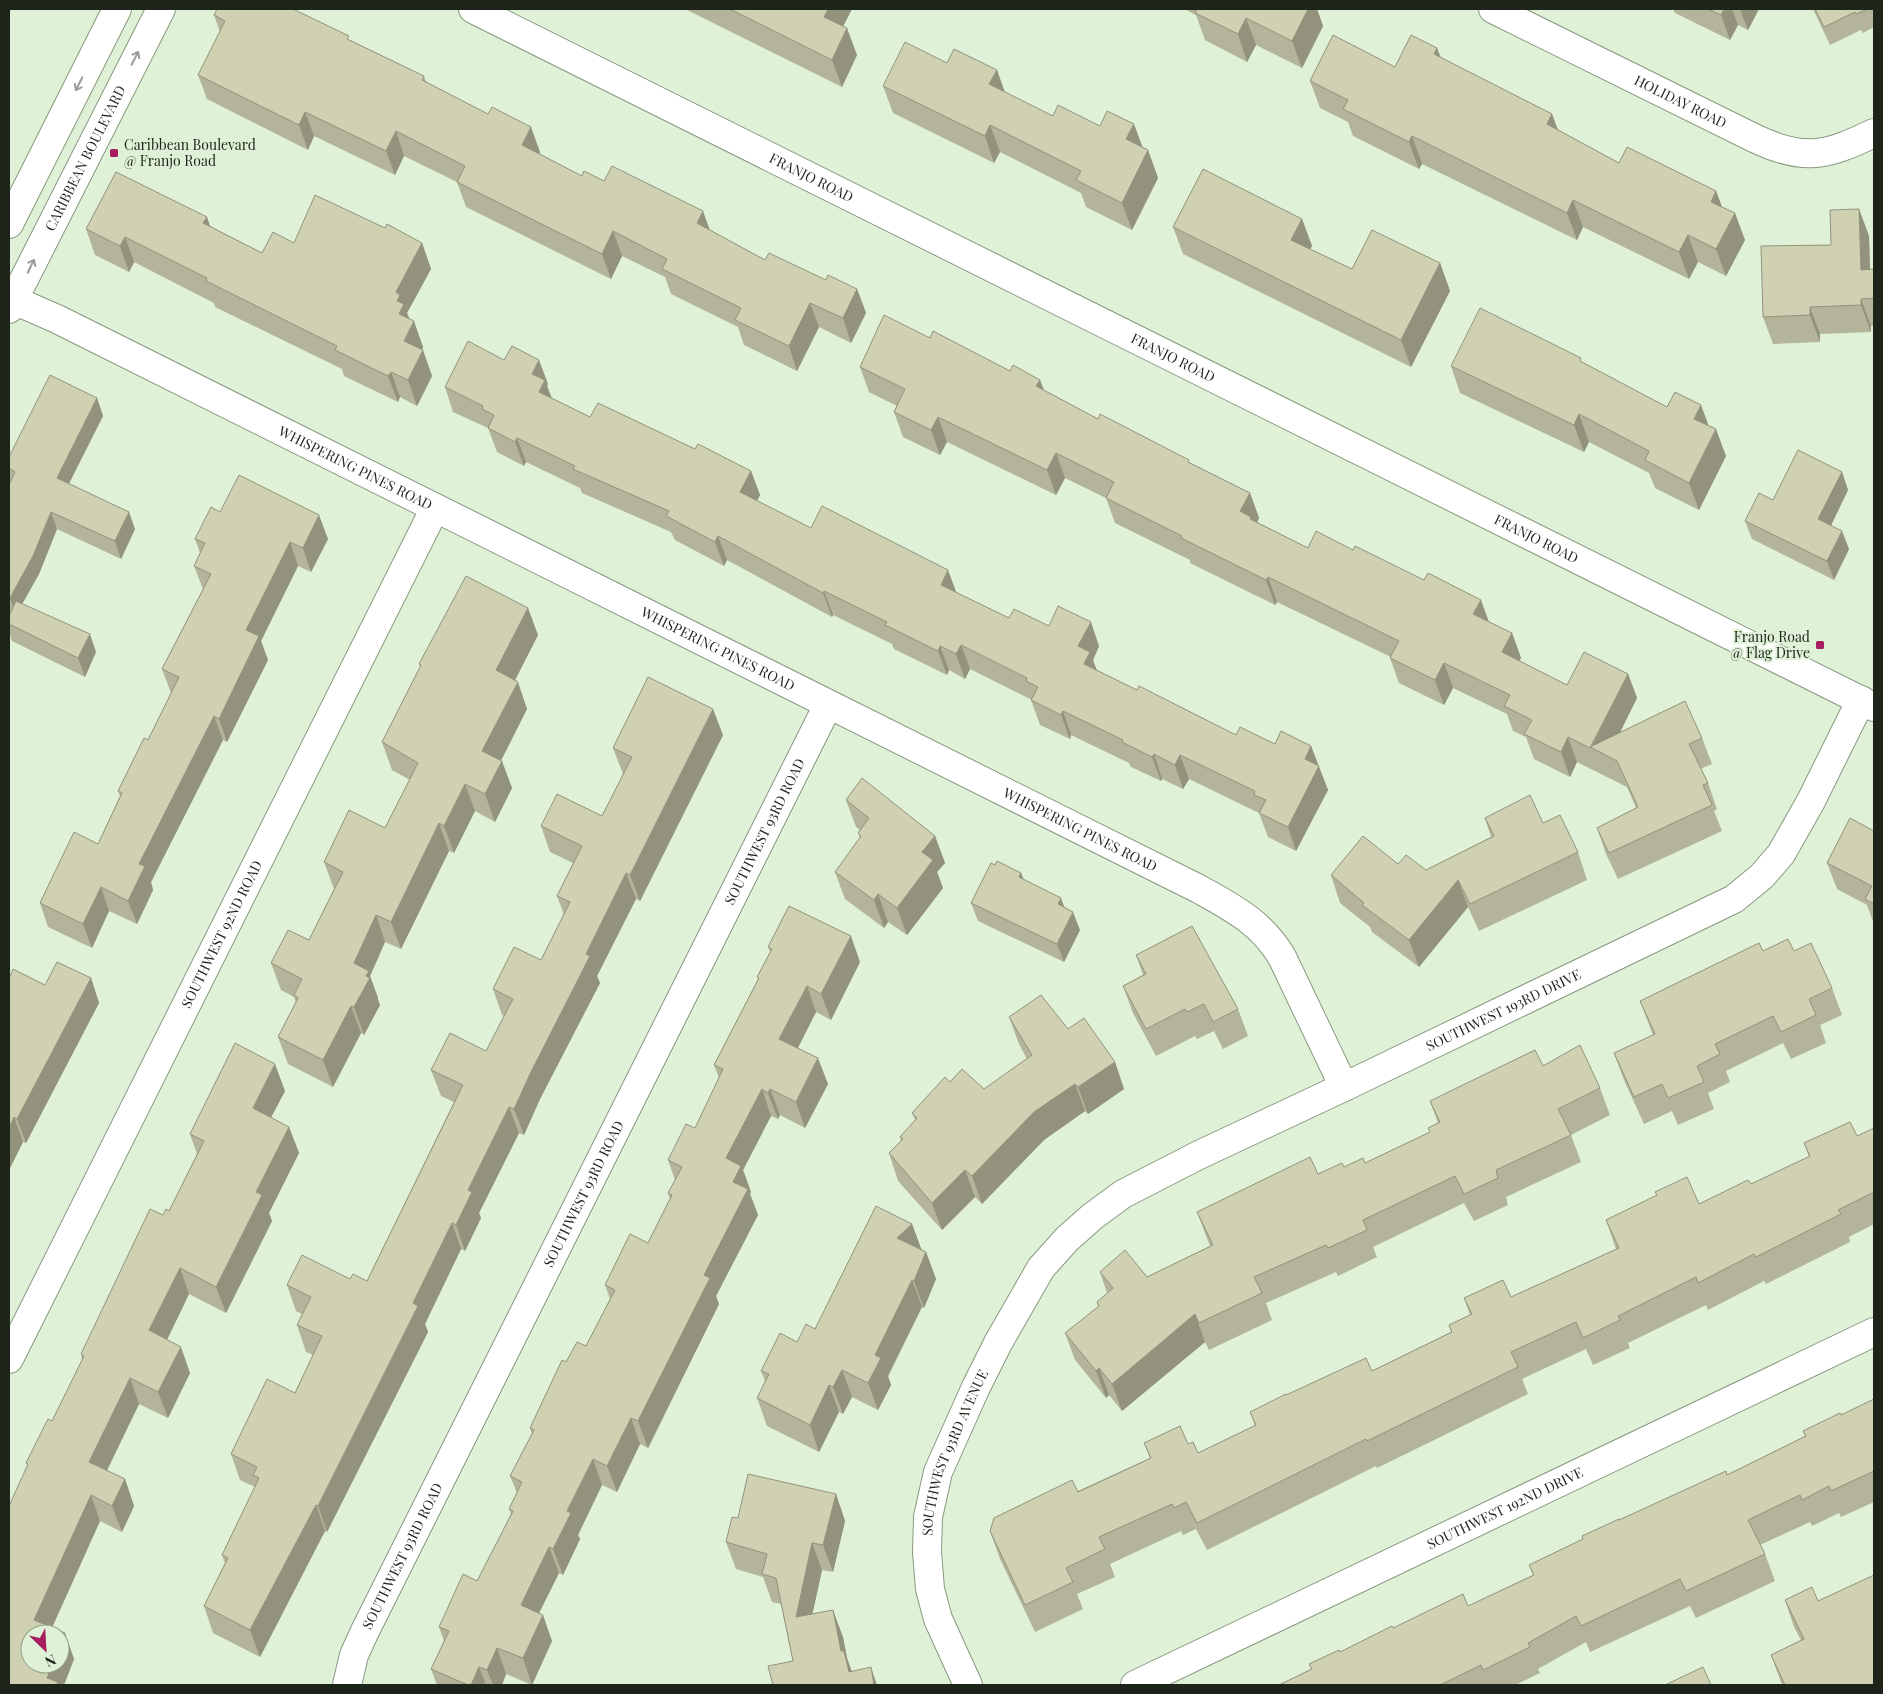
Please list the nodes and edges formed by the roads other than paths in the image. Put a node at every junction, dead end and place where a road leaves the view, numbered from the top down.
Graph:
1 (117, 9) edge
2 (161, 9) edge
3 (472, 9) edge
4 (1493, 9) edge
5 (1874, 133) edge
6 (9, 224) edge
7 (10, 302) edge
8 (435, 508) junction
9 (1868, 703) edge
10 (828, 705) junction
11 (1344, 1087) junction
12 (1067, 1239) joint
13 (1874, 1332) edge
14 (9, 1359) edge
15 (347, 1685) edge
16 (968, 1685) edge
17 (1135, 1685) edge

1 -> 6 street
7 -> 2 street, CARIBBEAN BOULEVARD
3 - 9 street, FRANJO ROAD
4 - 5 street, HOLIDAY ROAD
7 - 8 street, WHISPERING PINES ROAD
8 - 10 street, WHISPERING PINES ROAD
8 - 14 street, SOUTHWEST 92ND ROAD
9 - 11 street, SOUTHWEST 193RD DRIVE
10 - 11 street, WHISPERING PINES ROAD
10 - 15 street, SOUTHWEST 93RD ROAD
11 - 12 street, SOUTHWEST 193RD DRIVE
12 - 16 street, SOUTHWEST 93RD AVENUE
13 - 17 street, SOUTHWEST 192ND DRIVE

